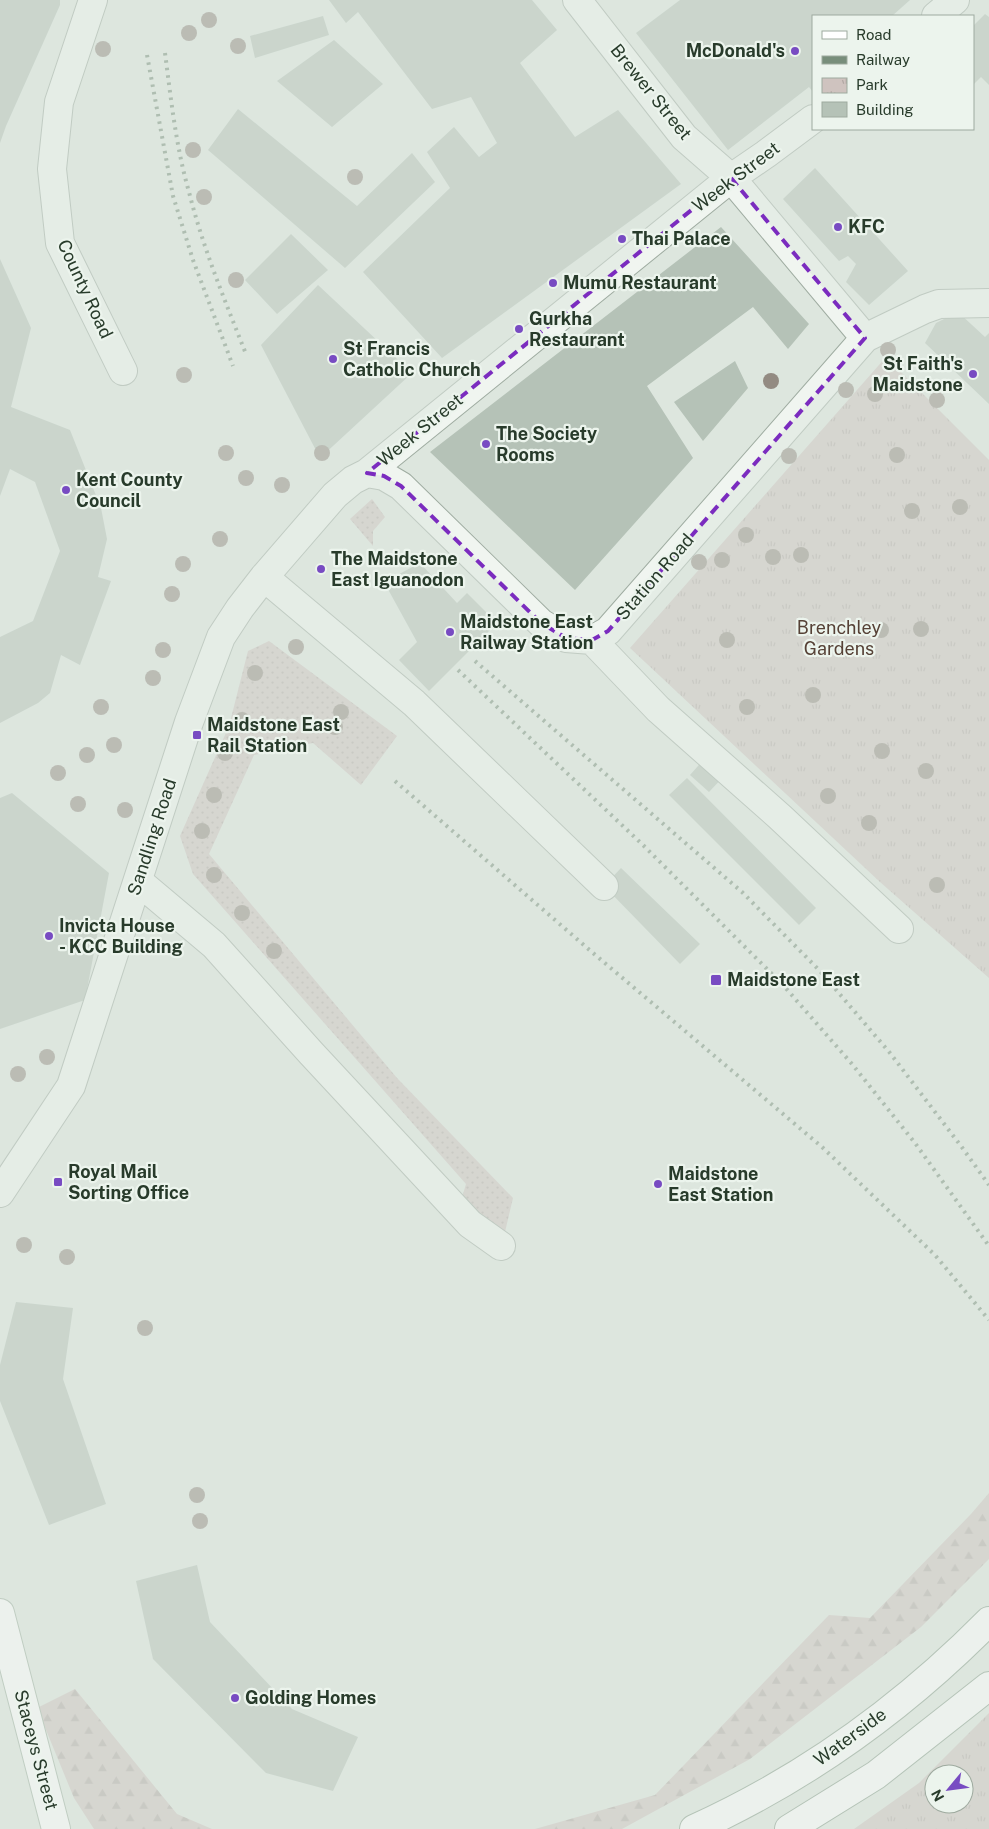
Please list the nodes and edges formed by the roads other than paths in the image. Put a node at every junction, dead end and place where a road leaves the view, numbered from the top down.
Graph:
1 (92, 0) edge
2 (577, 0) edge
3 (956, 0) edge
4 (937, 15) edge
5 (812, 120) edge
6 (731, 178) junction
7 (989, 302) edge
8 (865, 338) junction
9 (123, 371) dead end
10 (367, 473) junction
11 (264, 578) junction
12 (592, 640) junction
13 (189, 722) joint
14 (138, 881) junction
15 (604, 886) dead end
16 (899, 930) dead end
17 (0, 1193) edge
18 (501, 1246) dead end
19 (0, 1613) edge
20 (989, 1621) edge
21 (989, 1686) edge
22 (56, 1829) edge
23 (694, 1829) edge
24 (789, 1829) edge

1 - 9 street, County Road
2 - 6 street, Brewer Street
3 - 4 street
5 - 6 street, Week Street
6 - 8 street
6 - 10 street, Week Street
7 - 8 street, Station Road
8 - 12 street, Station Road
10 - 11 street, Week Street
10 - 12 street
11 - 13 street, Week Street
11 - 15 street
12 - 16 street
13 - 14 street, Sandling Road
14 - 17 street, Sandling Road
14 - 18 street
19 - 22 main road, Staceys Street
20 - 23 main road, Waterside
21 - 24 main road

